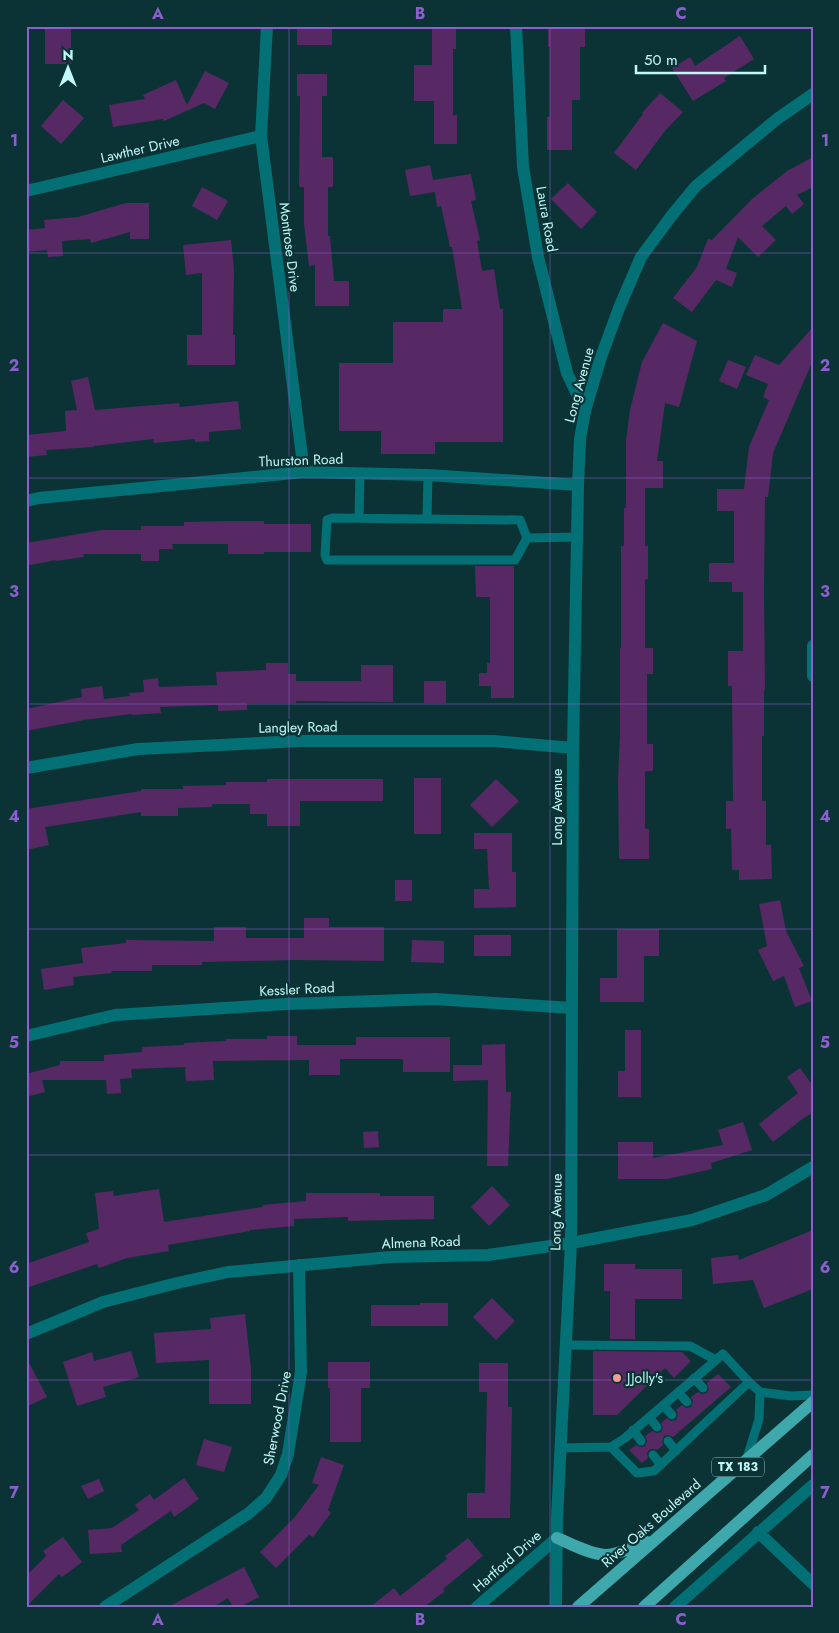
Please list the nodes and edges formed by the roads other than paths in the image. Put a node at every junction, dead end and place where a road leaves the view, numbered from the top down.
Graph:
1 (267, 26) edge
2 (516, 26) edge
3 (813, 94) edge
4 (261, 136) junction
5 (26, 191) edge
6 (585, 410) junction
7 (304, 472) junction
8 (360, 473) junction
9 (428, 475) junction
10 (578, 485) junction
11 (26, 501) edge
12 (359, 518) junction
13 (427, 519) junction
14 (577, 536) junction
15 (527, 538) junction
16 (813, 646) edge
17 (813, 676) edge
18 (573, 748) junction
19 (26, 768) edge
20 (571, 1008) junction
21 (26, 1036) edge
22 (813, 1167) edge
23 (571, 1243) junction
24 (298, 1265) junction
25 (26, 1334) edge
26 (566, 1345) junction
27 (716, 1360) junction
28 (694, 1378) junction
29 (749, 1382) junction
30 (703, 1388) dead end
31 (678, 1392) junction
32 (760, 1392) junction
33 (813, 1395) edge
34 (687, 1402) dead end
35 (813, 1402) edge
36 (663, 1405) junction
37 (672, 1415) dead end
38 (649, 1417) junction
39 (657, 1427) dead end
40 (684, 1429) dead end
41 (633, 1430) junction
42 (691, 1437) junction
43 (641, 1441) dead end
44 (668, 1441) dead end
45 (611, 1447) junction
46 (561, 1448) junction
47 (676, 1450) junction
48 (653, 1455) dead end
49 (813, 1455) edge
50 (747, 1459) junction
51 (661, 1464) junction
52 (813, 1485) edge
53 (758, 1532) junction
54 (557, 1538) junction
55 (654, 1540) junction
56 (813, 1584) edge
57 (105, 1607) edge
58 (477, 1607) edge
59 (556, 1607) edge
60 (578, 1607) edge
61 (644, 1607) edge
62 (675, 1607) edge

1 - 4 street, Montrose Drive
2 - 6 street, Laura Road
3 - 6 street, Long Avenue
4 - 5 street, Lawther Drive
4 - 7 street, Montrose Drive
6 - 10 street, Long Avenue
7 - 8 street, Thurston Road
7 - 11 street, Thurston Road
8 - 9 street, Thurston Road
8 - 12 lane
9 - 10 street, Thurston Road
9 - 13 lane
10 - 14 street, Long Avenue
12 - 13 lane
12 - 15 lane
13 - 15 lane
14 - 15 lane
14 - 18 street, Long Avenue
16 - 17 street
18 - 19 street, Langley Road
18 - 20 street, Long Avenue
20 - 21 street, Kessler Road
20 - 23 street, Long Avenue
22 - 23 street, Almena Road
23 - 24 street, Almena Road
23 - 26 street, Long Avenue
24 - 25 street, Almena Road
24 - 57 street, Sherwood Drive
26 - 27 lane
26 - 46 street, Long Avenue
27 - 28 lane
27 - 29 lane
28 - 30 lane
28 - 31 lane
29 - 32 lane
29 - 42 lane
31 - 34 lane
31 - 36 lane
32 - 33 lane
32 - 50 lane
35 - 50 main road, River Oaks Boulevard / TX 183
36 - 37 lane
36 - 38 lane
38 - 39 lane
38 - 41 lane
40 - 42 lane
41 - 43 lane
41 - 45 lane
42 - 47 lane
44 - 47 lane
45 - 46 lane
45 - 51 lane
46 - 54 street, Long Avenue
47 - 51 lane
48 - 51 lane
49 - 61 main road, TX 183
50 - 55 main road, River Oaks Boulevard / TX 183
52 - 53 street
53 - 56 street
53 - 62 street
54 - 55 main road
54 - 58 street, Hartford Drive
54 - 59 street, Long Avenue
55 - 60 main road, River Oaks Boulevard / TX 183

